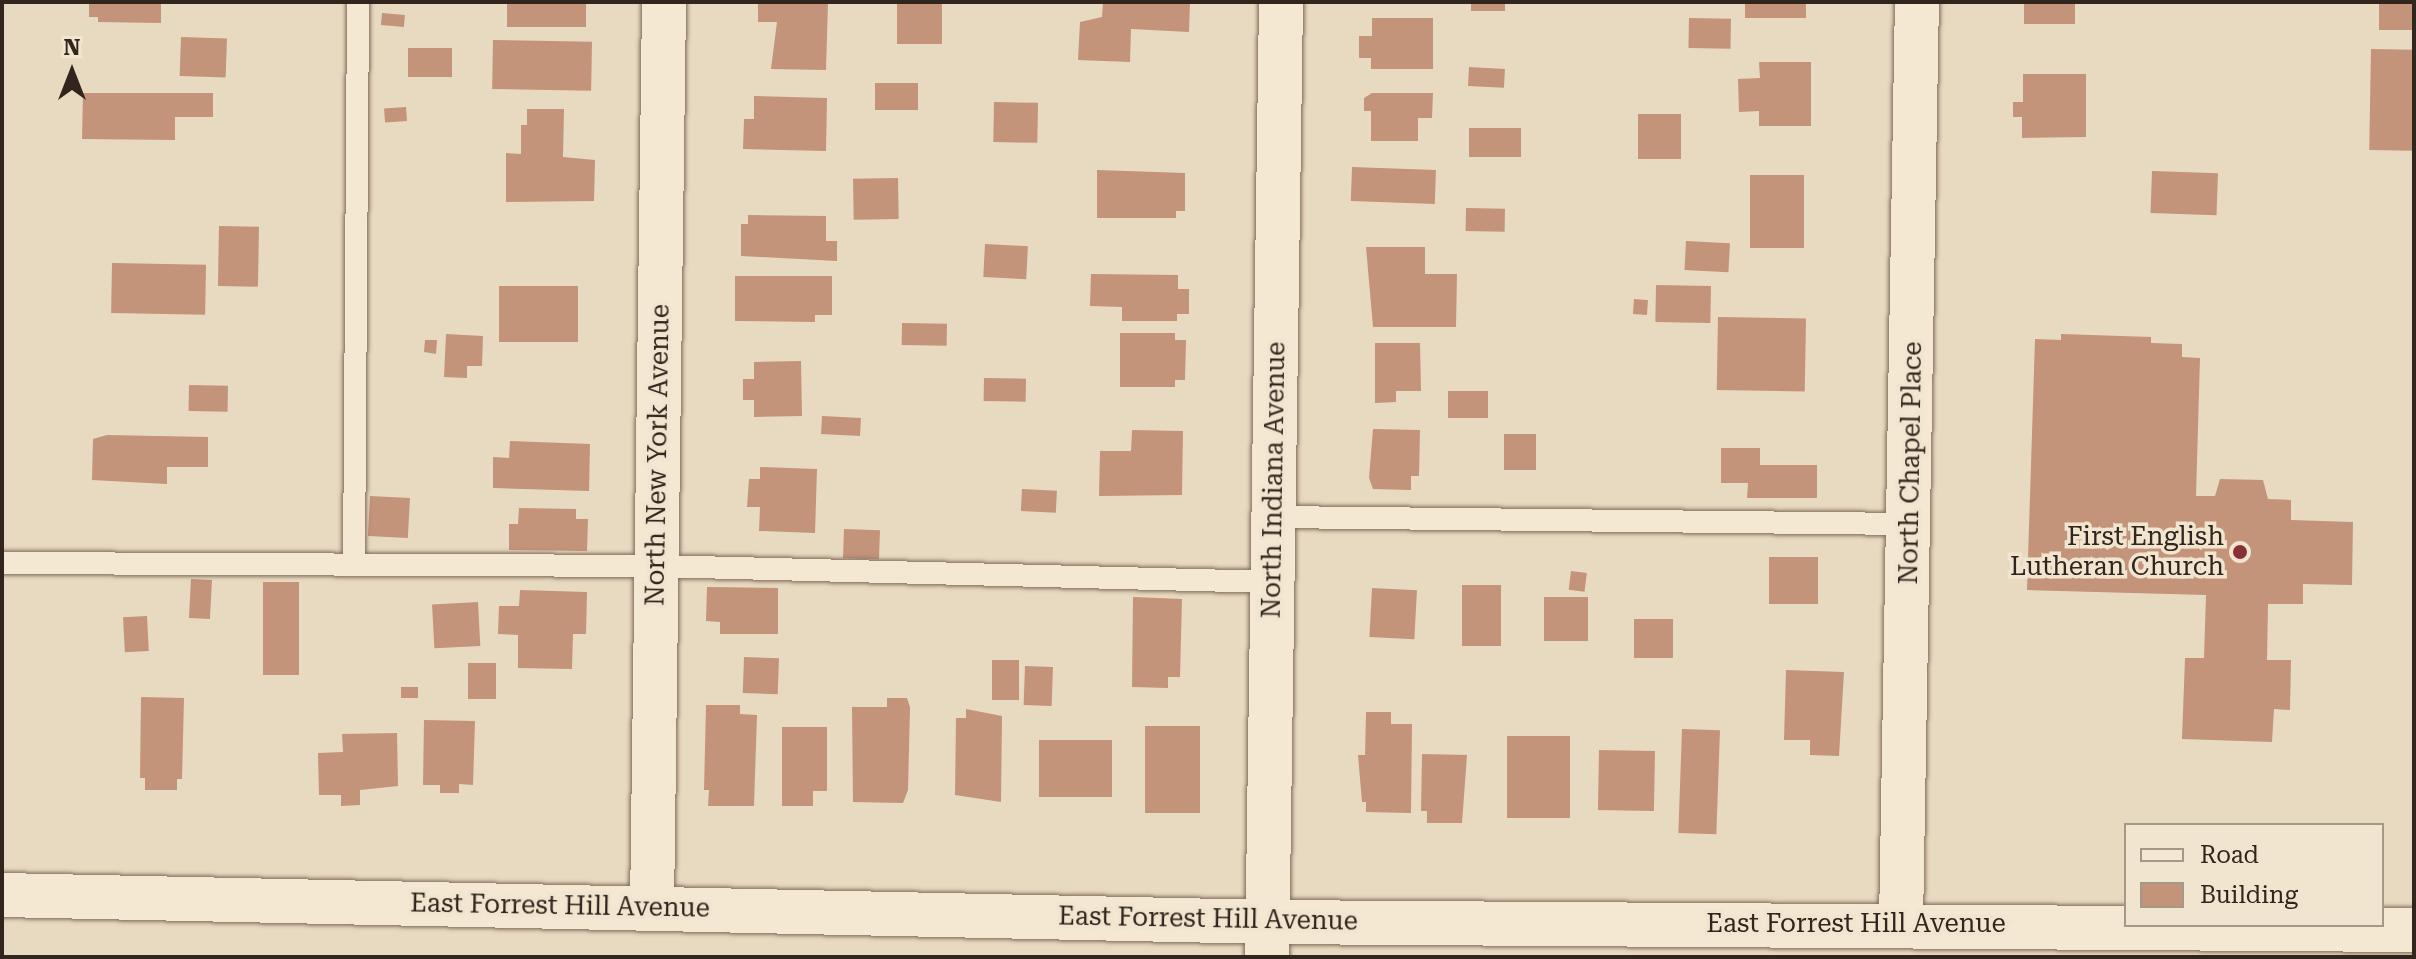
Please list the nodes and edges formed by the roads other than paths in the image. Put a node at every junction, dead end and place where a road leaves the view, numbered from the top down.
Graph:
1 (358, 2) edge
2 (664, 2) edge
3 (1281, 2) edge
4 (1917, 2) edge
5 (1273, 517) junction
6 (1910, 524) junction
7 (2, 563) edge
8 (354, 565) junction
9 (657, 566) junction
10 (1272, 582) junction
11 (2, 895) edge
12 (652, 908) junction
13 (1901, 924) junction
14 (2124, 927) edge
15 (2158, 927) edge
16 (2414, 930) edge
17 (1267, 939) edge

1 - 8 lane
2 - 9 street, North New York Avenue
3 - 5 street, North Indiana Avenue
4 - 6 street, North Chapel Place
5 - 6 lane
5 - 10 street, North Indiana Avenue
6 - 13 street, North Chapel Place
7 - 8 lane
8 - 9 lane
9 - 10 lane
9 - 12 street, North New York Avenue
10 - 17 street, North Indiana Avenue
11 - 12 street, East Forrest Hill Avenue
12 - 17 street, East Forrest Hill Avenue
13 - 14 street, East Forrest Hill Avenue
13 - 17 street, East Forrest Hill Avenue
15 - 16 street, East Forrest Hill Avenue

